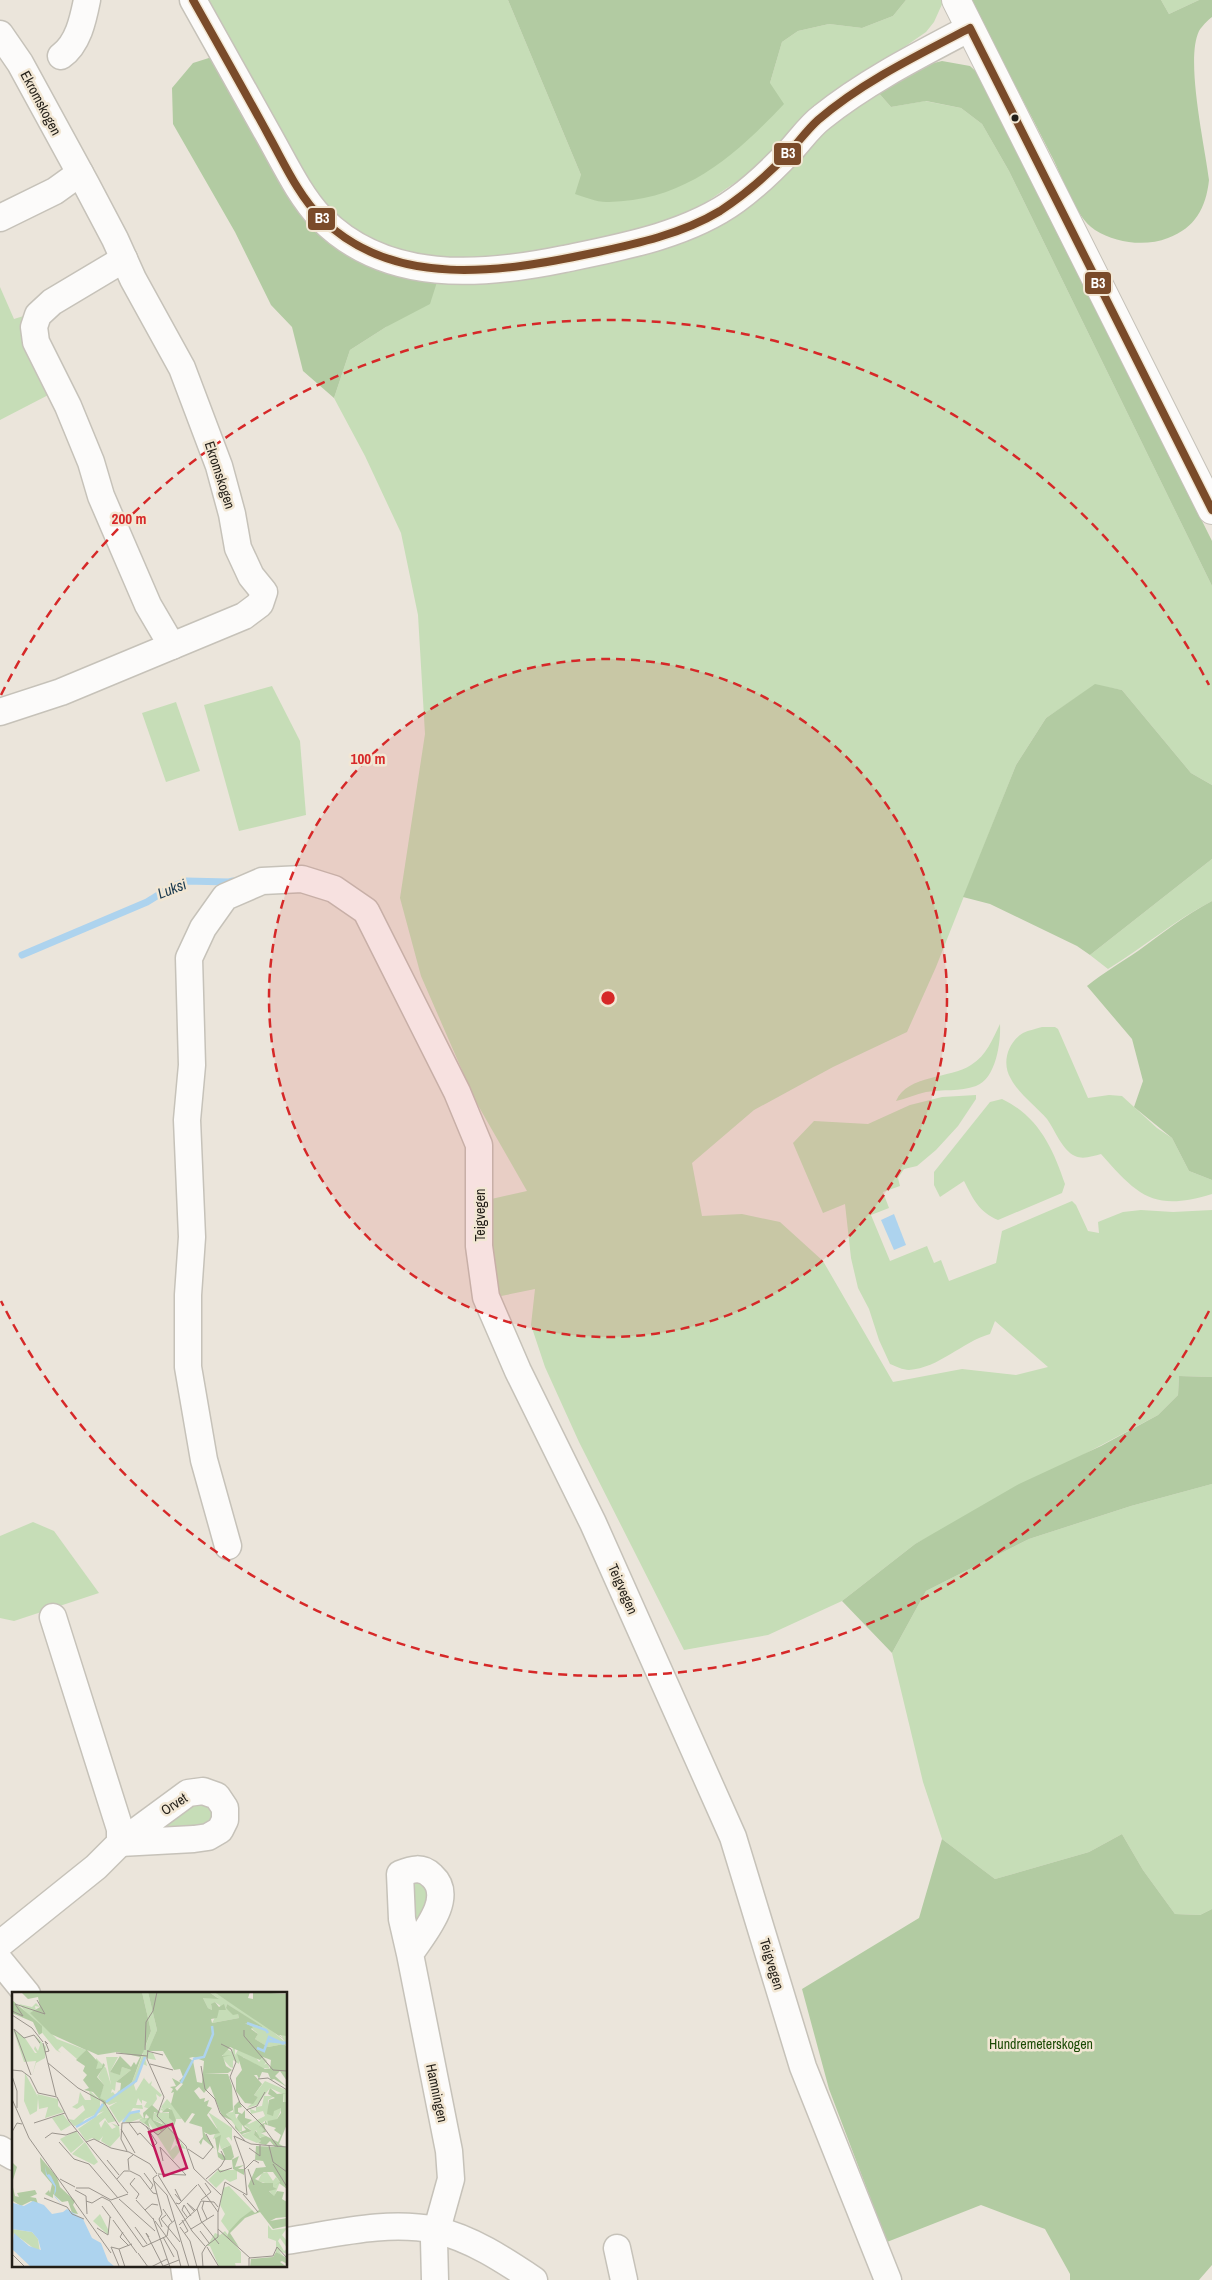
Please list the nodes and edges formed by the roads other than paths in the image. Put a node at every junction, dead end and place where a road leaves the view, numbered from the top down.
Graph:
1 (87, 0) edge
2 (193, 0) edge
3 (956, 0) edge
4 (970, 28) junction
5 (0, 34) edge
6 (61, 56) dead end
7 (80, 173) junction
8 (0, 218) edge
9 (124, 258) junction
10 (1212, 510) edge
11 (172, 646) junction
12 (0, 712) edge
13 (228, 1546) dead end
14 (53, 1618) dead end
15 (0, 1944) edge
16 (410, 1954) dead end
17 (0, 1961) edge
18 (25, 1992) edge
19 (0, 2149) edge
20 (12, 2156) edge
21 (435, 2230) junction
22 (288, 2241) edge
23 (617, 2248) dead end
24 (435, 2280) edge
25 (534, 2280) edge
26 (624, 2280) edge
27 (888, 2280) edge

1 - 6 street
2 - 4 street
3 - 4 street
4 - 10 street
5 - 7 street, Ekromskogen
7 - 8 street
7 - 9 street, Ekromskogen
9 - 11 street
9 - 11 street, Ekromskogen
11 - 12 street, Ekromskogen
13 - 27 street, Teigvegen
14 - 15 street
16 - 21 street, Hamningen
17 - 18 street
19 - 20 street
21 - 22 street
21 - 24 street, Hamningen
21 - 25 street
23 - 26 street

